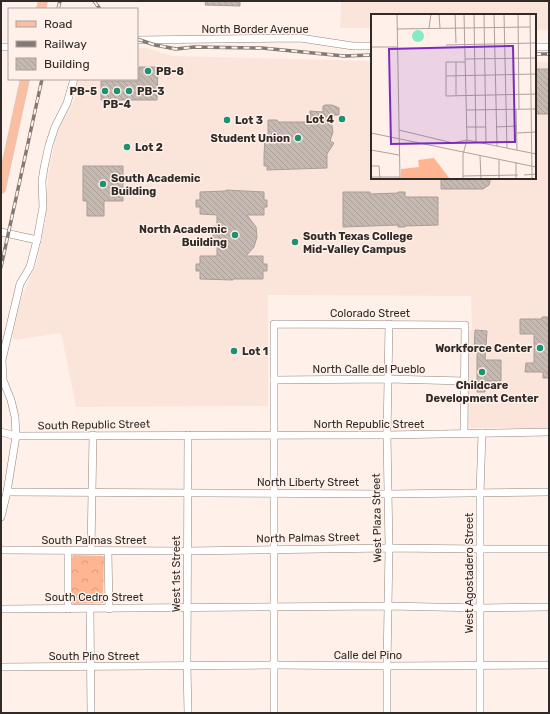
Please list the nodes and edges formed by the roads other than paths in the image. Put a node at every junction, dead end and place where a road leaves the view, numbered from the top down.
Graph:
1 (138, 40) edge
2 (371, 46) edge
3 (536, 47) edge
4 (549, 47) edge
5 (26, 80) edge
6 (74, 80) edge
7 (1, 189) edge
8 (1, 232) edge
9 (37, 240) junction
10 (389, 324) junction
11 (388, 379) junction
12 (274, 380) junction
13 (464, 381) junction
14 (1, 432) edge
15 (549, 432) edge
16 (464, 433) junction
17 (482, 433) junction
18 (93, 435) junction
19 (188, 435) junction
20 (274, 435) junction
21 (388, 435) junction
22 (16, 436) junction
23 (7, 492) junction
24 (549, 492) edge
25 (91, 493) junction
26 (187, 493) junction
27 (274, 493) junction
28 (480, 493) junction
29 (388, 494) junction
30 (1, 517) edge
31 (389, 548) junction
32 (274, 549) junction
33 (481, 549) junction
34 (549, 549) edge
35 (1, 550) edge
36 (68, 550) junction
37 (91, 550) junction
38 (108, 550) junction
39 (187, 551) junction
40 (273, 606) junction
41 (388, 606) junction
42 (549, 607) edge
43 (109, 608) junction
44 (188, 608) junction
45 (481, 608) junction
46 (1, 609) edge
47 (68, 609) junction
48 (90, 609) junction
49 (273, 665) junction
50 (480, 665) junction
51 (549, 665) edge
52 (187, 666) junction
53 (387, 666) junction
54 (1, 667) edge
55 (91, 667) junction
56 (91, 713) edge
57 (188, 713) edge
58 (274, 713) edge
59 (387, 713) edge
60 (480, 713) edge

1 - 2 street, North Border Avenue
3 - 4 street
5 - 7 main road
6 - 9 street
8 - 9 street
9 - 22 street
10 - 11 street, West Plaza Street
10 - 12 street, Colorado Street
10 - 13 street, Colorado Street
11 - 12 street, North Calle del Pueblo
11 - 13 street, North Calle del Pueblo
11 - 21 street, West Plaza Street
12 - 20 street
13 - 16 street
14 - 22 street, South Republic Street
15 - 17 street, North Republic Street
16 - 17 street, North Republic Street
16 - 21 street, North Republic Street
17 - 28 street, West Agostadero Street
18 - 19 street, South Republic Street
18 - 22 street, South Republic Street
18 - 25 street
19 - 20 street, North Republic Street
19 - 26 street, West 1st Street
20 - 21 street, North Republic Street
20 - 27 street
21 - 29 street, West Plaza Street
22 - 23 street
23 - 25 street, North Liberty Street
23 - 30 street
24 - 28 street, North Liberty Street
25 - 26 street, North Liberty Street
25 - 37 street
26 - 27 street, North Liberty Street
26 - 39 street, West 1st Street
27 - 29 street, North Liberty Street
27 - 32 street
28 - 29 street, North Liberty Street
28 - 33 street, West Agostadero Street
29 - 31 street, West Plaza Street
31 - 32 street, North Palmas Street
31 - 33 street, North Palmas Street
31 - 41 street, West Plaza Street
32 - 39 street, North Palmas Street
32 - 40 street
33 - 34 street, North Palmas Street
33 - 45 street, West Agostadero Street
35 - 36 street, South Palmas Street
36 - 37 street, South Palmas Street
36 - 47 street
37 - 38 street, South Palmas Street
38 - 39 street, South Palmas Street
38 - 43 street
39 - 44 street, West 1st Street
40 - 41 street, South Cedro Street
40 - 44 street, South Cedro Street
40 - 49 street
41 - 45 street, South Cedro Street
41 - 53 street, West Plaza Street
42 - 45 street, South Cedro Street
43 - 44 street, South Cedro Street
43 - 48 street, South Cedro Street
44 - 52 street, West 1st Street
45 - 50 street, West Agostadero Street
46 - 47 street, South Cedro Street
47 - 48 street, South Cedro Street
48 - 55 street
49 - 52 street, Calle del Pino
49 - 53 street, Calle del Pino
49 - 58 street
50 - 51 street, Calle del Pino
50 - 53 street, Calle del Pino
50 - 60 street, West Agostadero Street
52 - 55 street, South Pino Street
52 - 57 street, West 1st Street
53 - 59 street, West Plaza Street
54 - 55 street, South Pino Street
55 - 56 street

